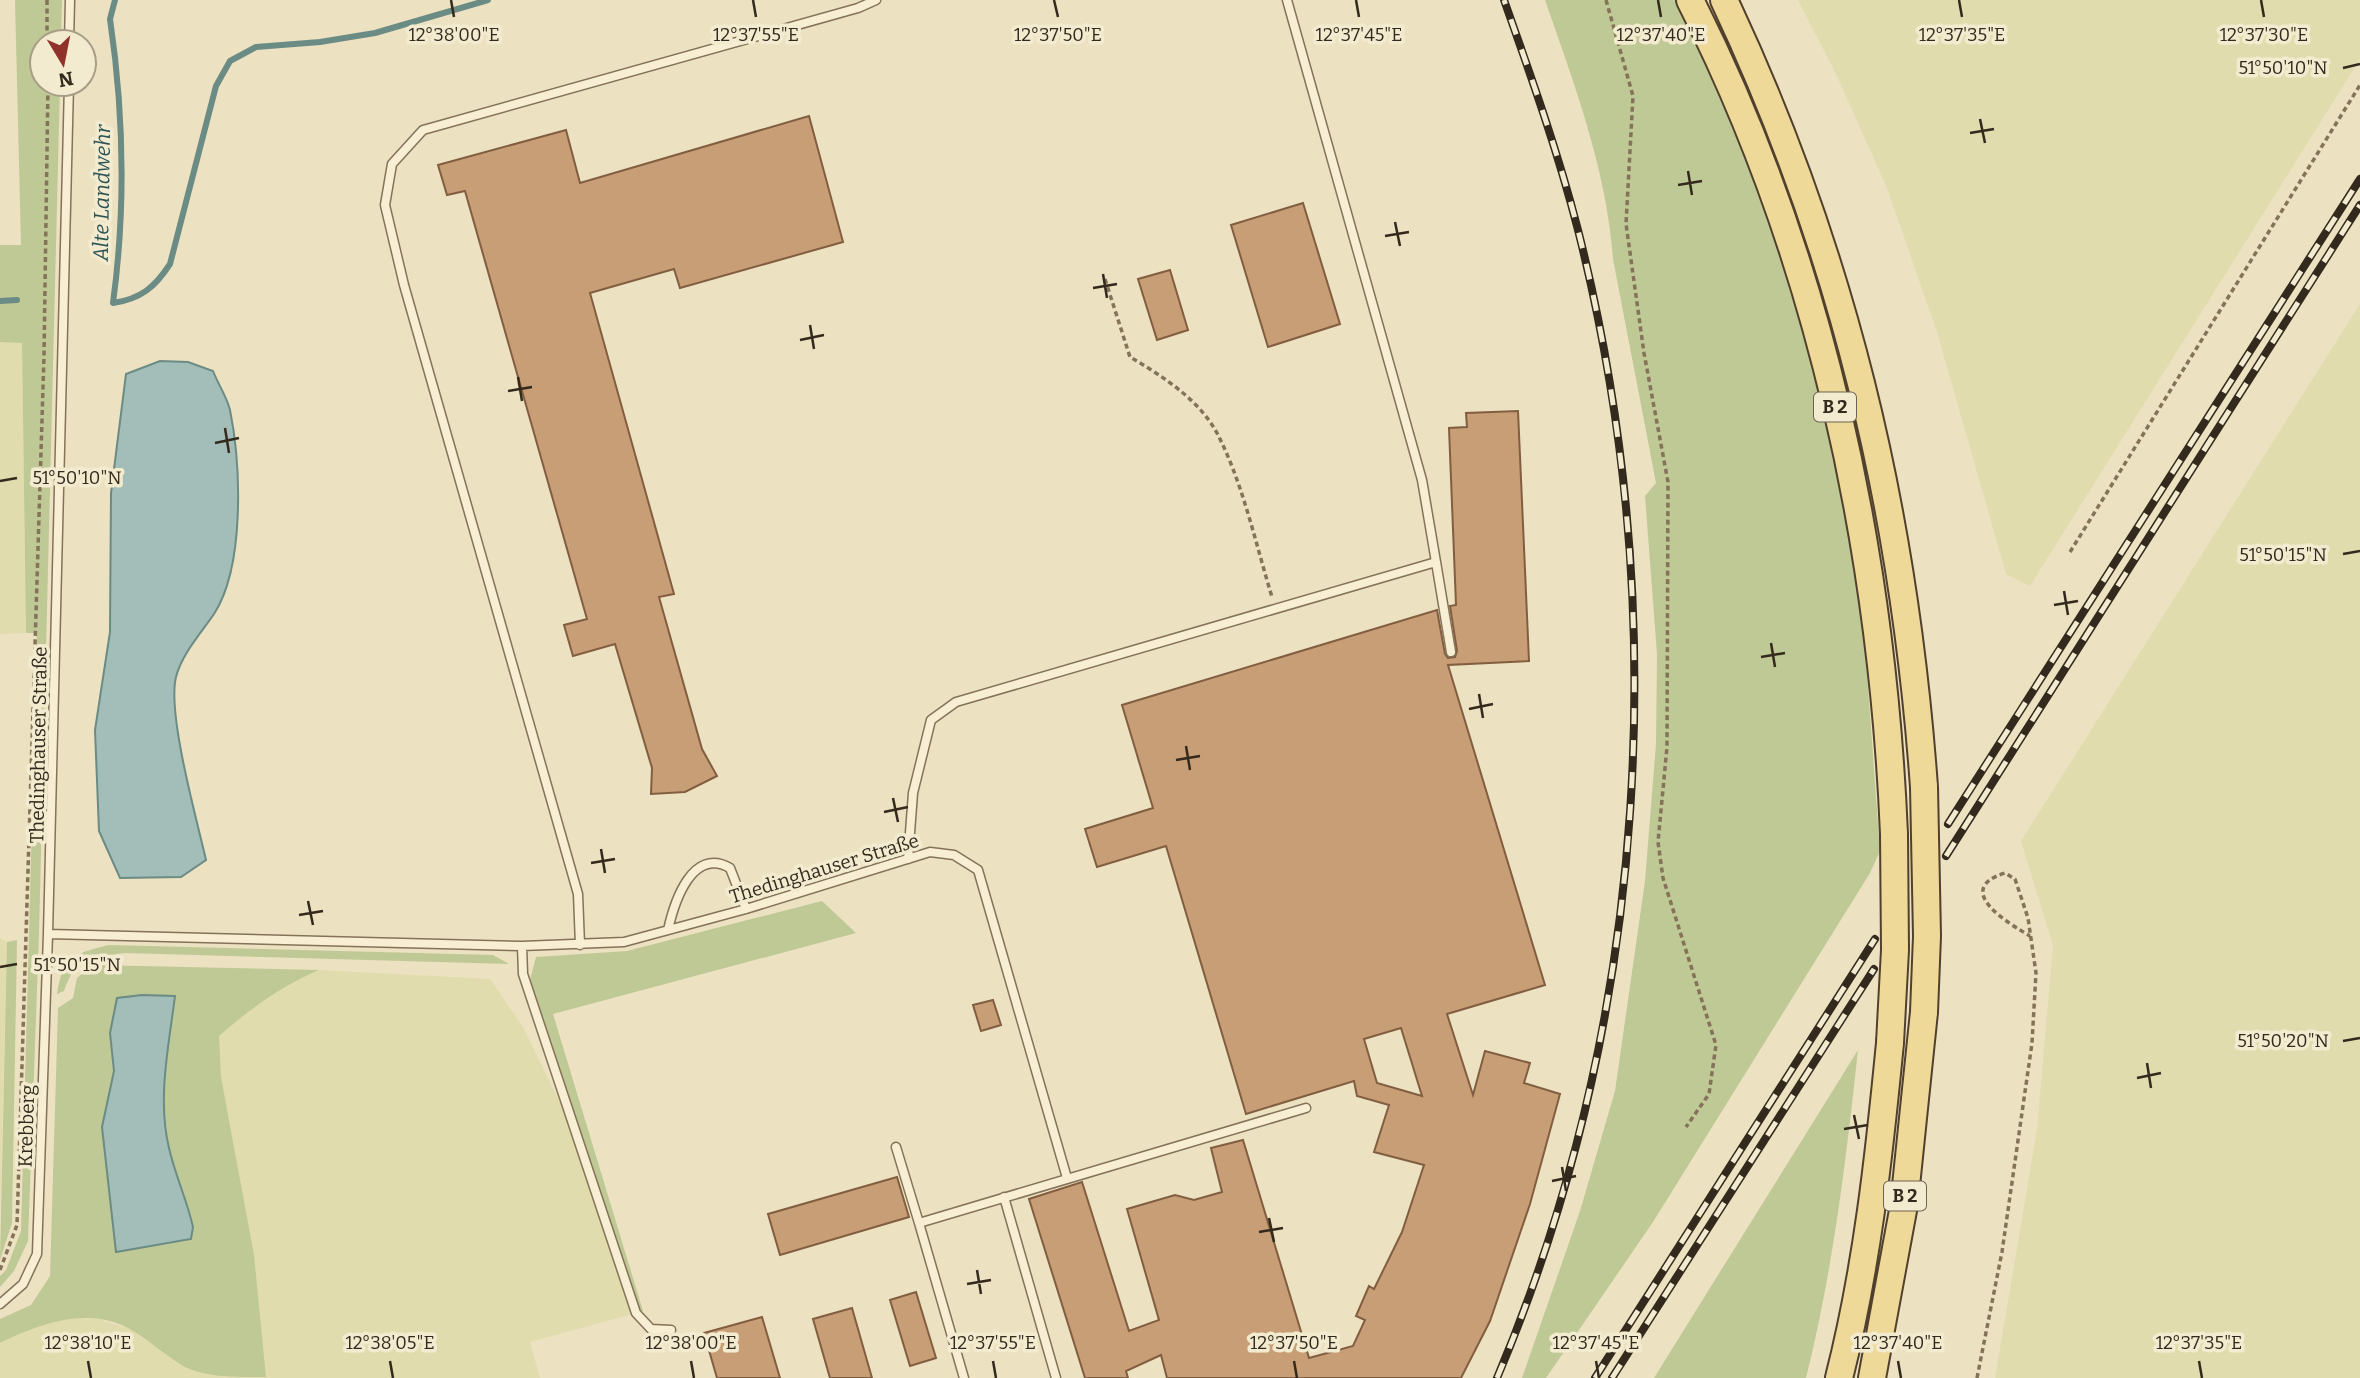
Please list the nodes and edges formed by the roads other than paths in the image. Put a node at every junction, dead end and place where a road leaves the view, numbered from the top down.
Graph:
1 (70, 0) edge
2 (876, 0) edge
3 (1287, 0) edge
4 (1690, 0) edge
5 (1724, 0) edge
6 (69, 28) edge
7 (69, 98) edge
8 (1436, 562) junction
9 (1451, 652) dead end
10 (908, 859) junction
11 (746, 909) junction
12 (668, 930) junction
13 (48, 934) junction
14 (580, 945) junction
15 (522, 946) junction
16 (1306, 1108) dead end
17 (896, 1147) dead end
18 (1067, 1178) junction
19 (1004, 1197) junction
20 (919, 1223) junction
21 (0, 1304) edge
22 (671, 1330) dead end
23 (964, 1378) edge
24 (1056, 1378) edge
25 (1839, 1378) edge
26 (1872, 1378) edge

1 - 6 lane
2 - 14 lane
3 - 8 lane
4 - 25 main road, B 2, bridge
5 - 26 main road, B 2, bridge
7 - 13 lane, Thedinghauser Straße
8 - 9 lane
8 - 10 lane
10 - 11 lane, Thedinghauser Straße
10 - 18 lane, Thedinghauser Straße
11 - 12 lane, Thedinghauser Straße
11 - 12 lane
12 - 14 lane, Thedinghauser Straße
13 - 15 lane, Thedinghauser Straße
13 - 21 lane, Krebberg
14 - 15 lane, Thedinghauser Straße
15 - 22 lane
16 - 18 lane
17 - 20 lane
18 - 19 lane
19 - 20 lane
19 - 24 lane
20 - 23 lane

